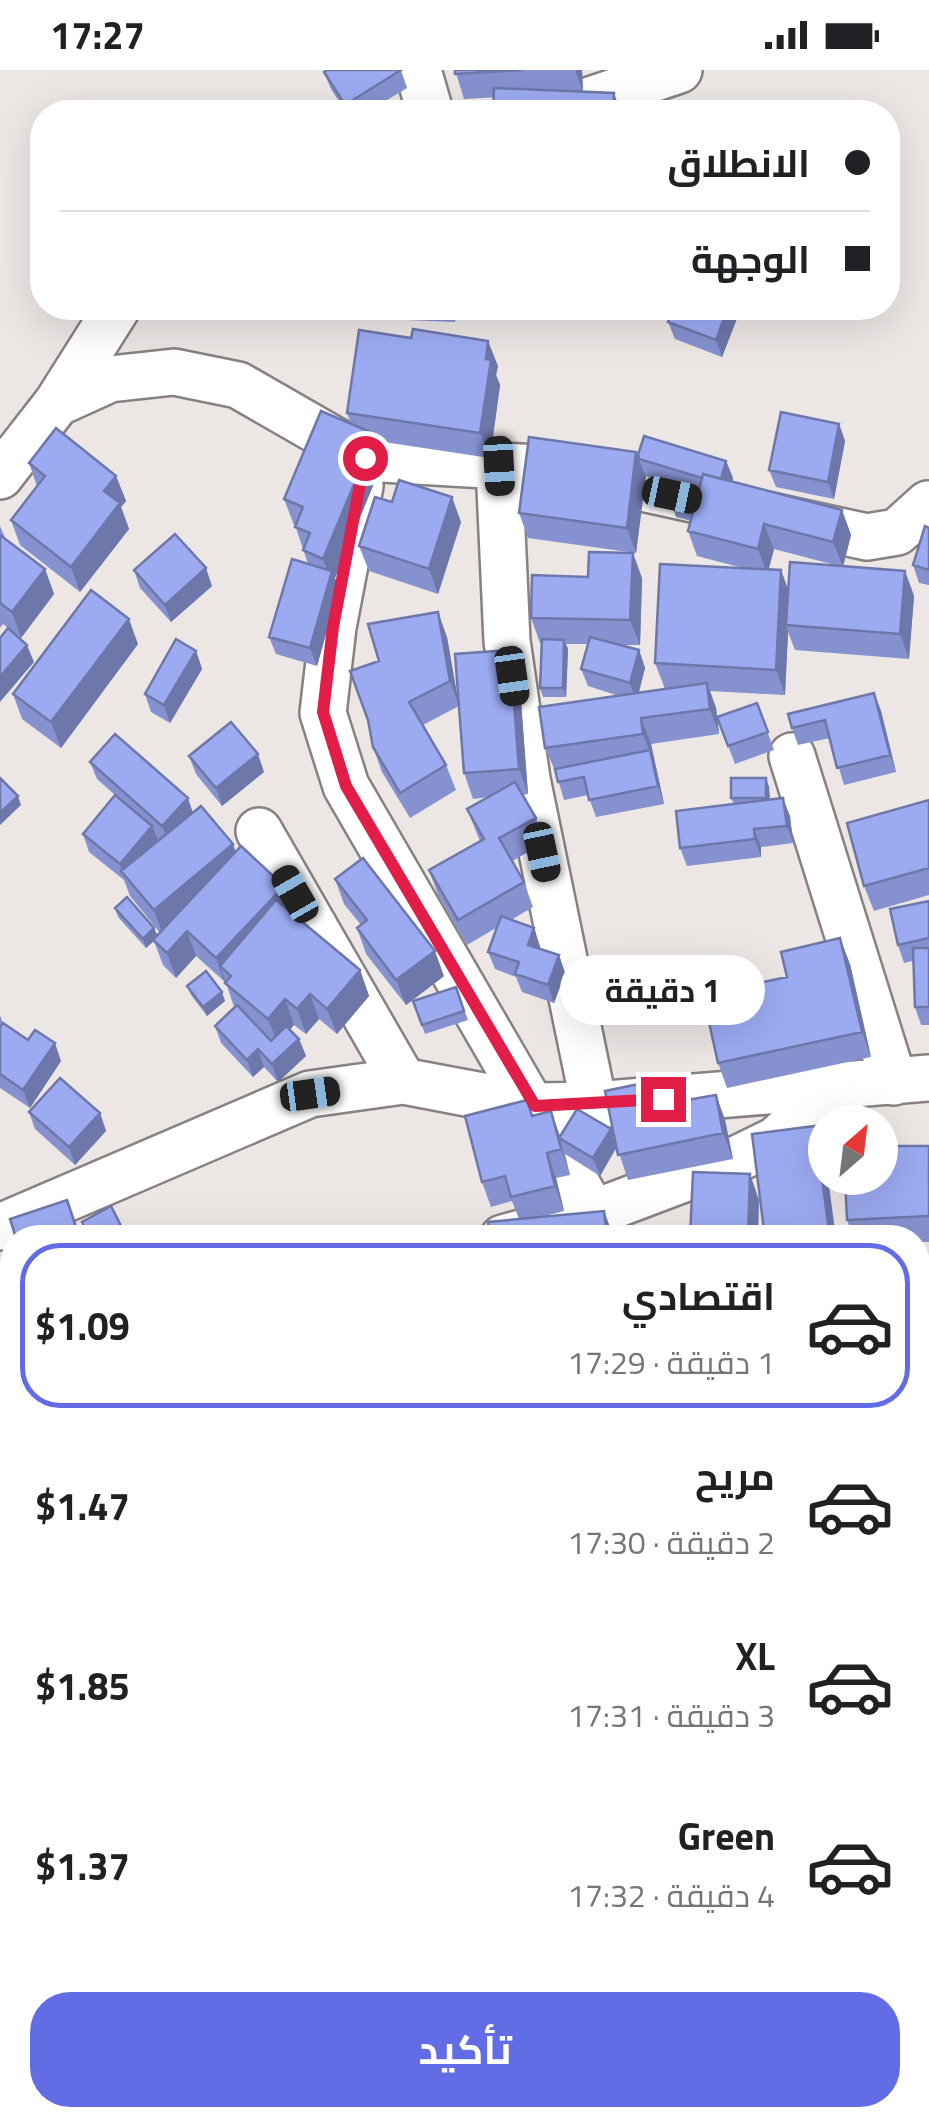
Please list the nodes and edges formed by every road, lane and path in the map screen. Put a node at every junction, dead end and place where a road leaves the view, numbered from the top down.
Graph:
1 (418, 70) edge
2 (679, 70) edge
3 (427, 100) edge
4 (590, 100) edge
5 (110, 320) edge
6 (57, 403) junction
7 (365, 458) junction
8 (499, 466) junction
9 (0, 476) edge
10 (928, 504) edge
11 (792, 756) dead end
12 (259, 831) dead end
13 (911, 1080) edge
14 (403, 1081) junction
15 (837, 1084) junction
16 (535, 1106) junction
17 (594, 1106) junction
18 (5, 1225) edge
19 (602, 1225) edge

1 - 3 street
2 - 4 street
5 - 6 street
6 - 7 street
6 - 9 street
7 - 8 street
7 - 16 street
8 - 10 street
8 - 17 street
11 - 13 street
12 - 14 street
13 - 15 street
14 - 16 street
14 - 18 street
15 - 17 street
15 - 19 street
16 - 17 street
16 - 19 street

